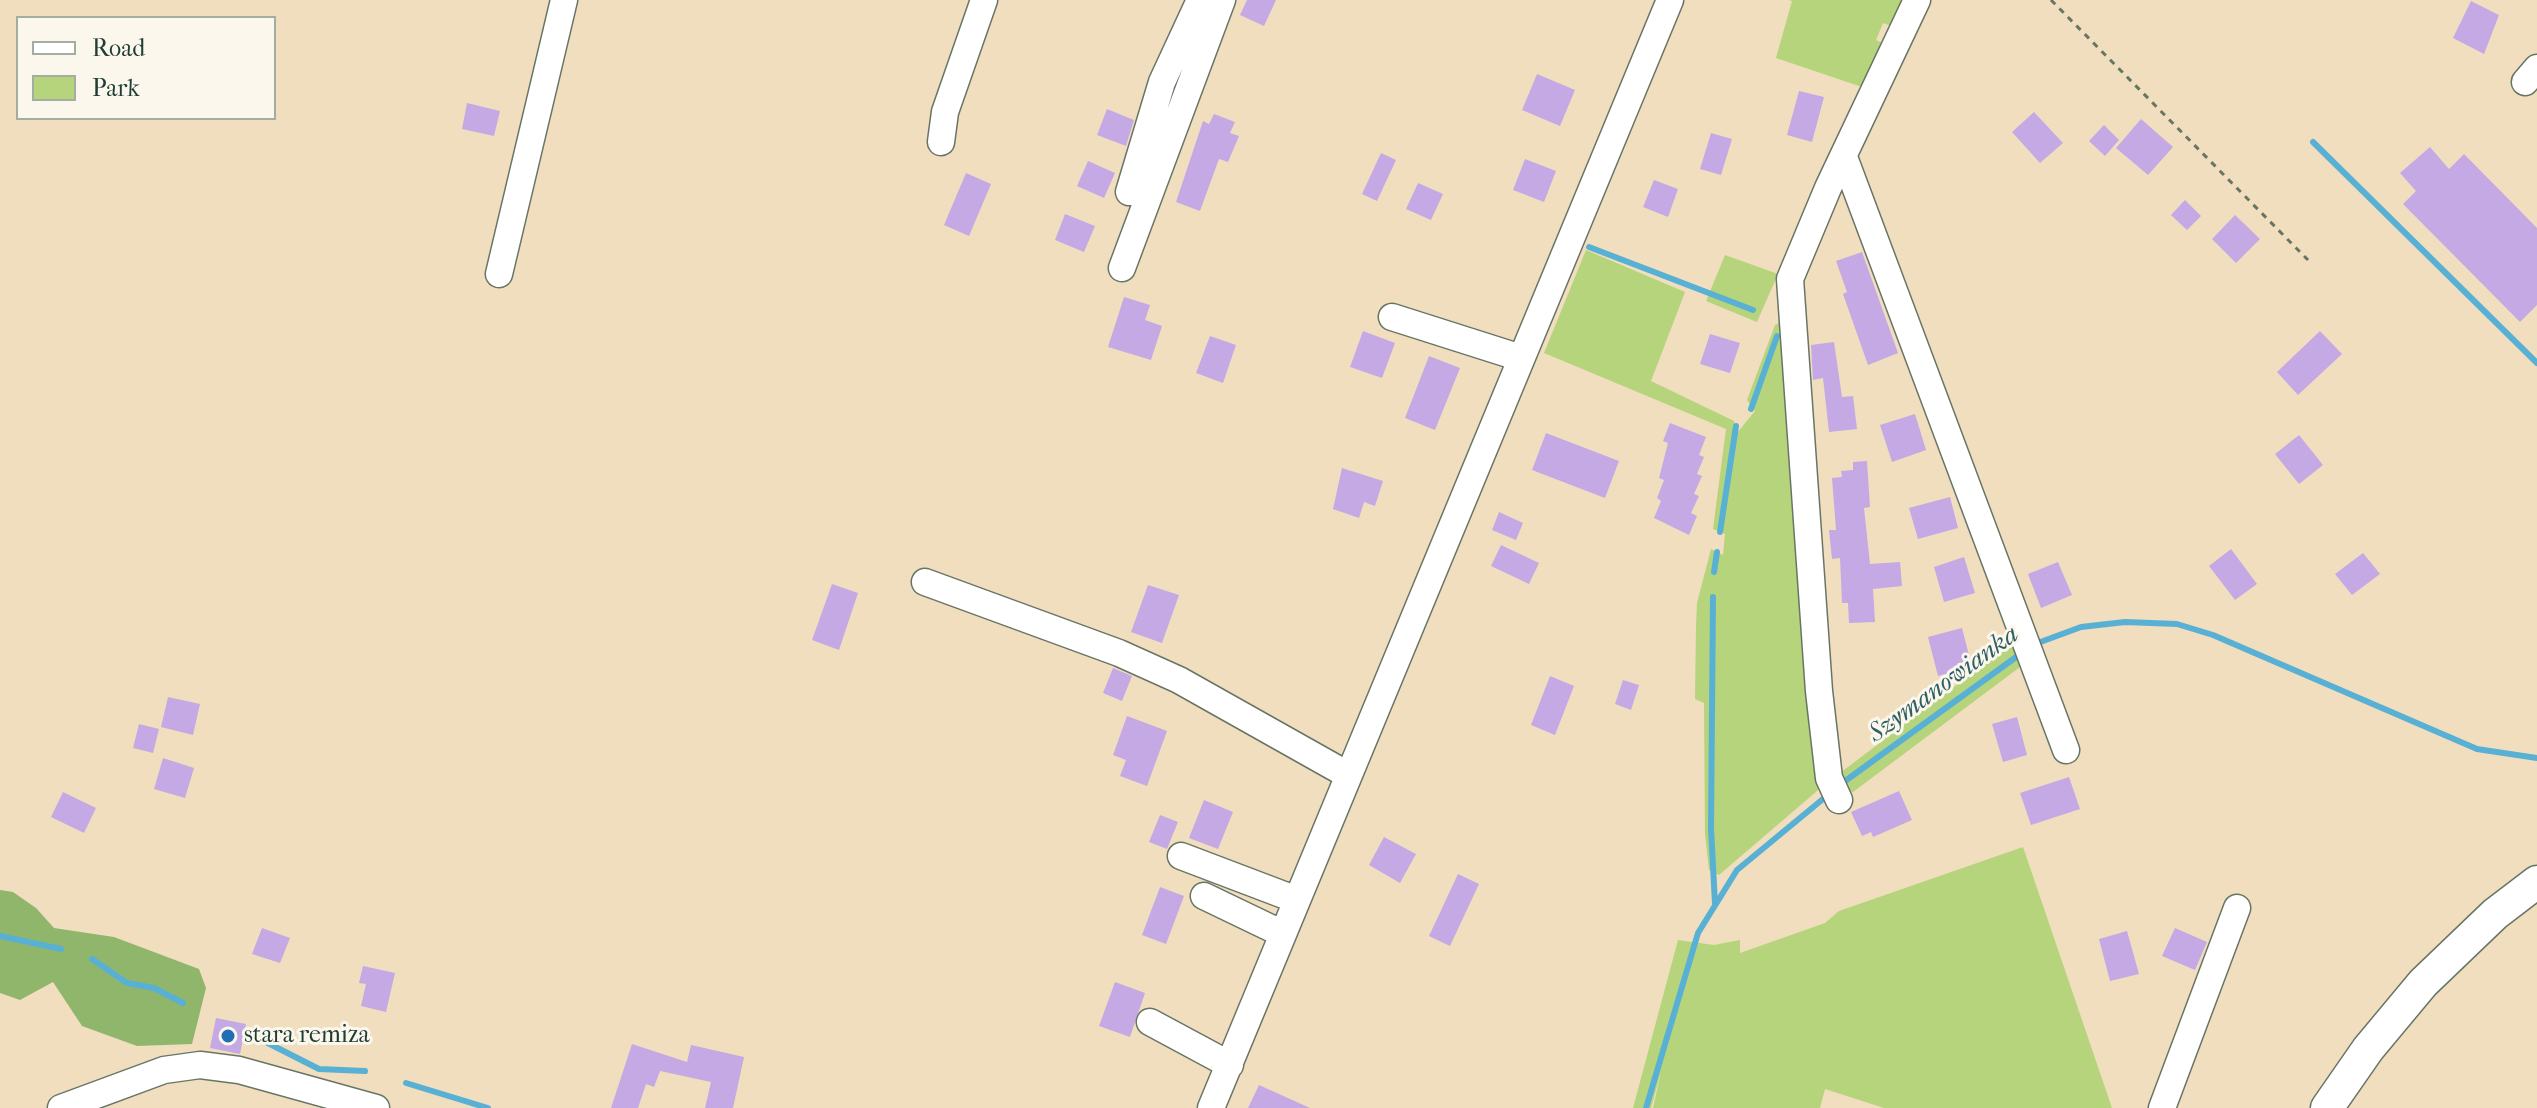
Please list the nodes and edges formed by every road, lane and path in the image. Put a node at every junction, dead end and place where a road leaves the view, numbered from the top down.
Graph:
1 (564, 0) edge
2 (984, 0) edge
3 (1200, 0) edge
4 (1222, 0) edge
5 (1670, 0) edge
6 (1917, 0) edge
7 (2051, 0) edge
8 (941, 142) dead end
9 (1844, 157) junction
10 (1129, 192) dead end
11 (2308, 260) dead end
12 (1122, 268) dead end
13 (499, 274) dead end
14 (1392, 317) dead end
15 (1521, 358) junction
16 (925, 582) dead end
17 (2066, 750) dead end
18 (1348, 775) junction
19 (1834, 789) dead end
20 (1181, 856) dead end
21 (2537, 882) edge
22 (1204, 896) dead end
23 (1297, 900) junction
24 (2237, 908) dead end
25 (1283, 934) junction
26 (1150, 1022) dead end
27 (1230, 1065) junction
28 (61, 1108) edge
29 (376, 1108) edge
30 (1211, 1108) edge
31 (2162, 1108) edge
32 (2327, 1108) edge

1 - 13 street
2 - 8 street
3 - 10 street
4 - 12 street
5 - 15 street
6 - 9 street
7 - 11 path
9 - 17 street
9 - 19 street
14 - 15 street
15 - 18 street
16 - 18 street
18 - 23 street
20 - 23 street
21 - 32 main road
22 - 25 street
23 - 25 street
24 - 31 street
25 - 27 street
26 - 27 street
27 - 30 street
28 - 29 street

